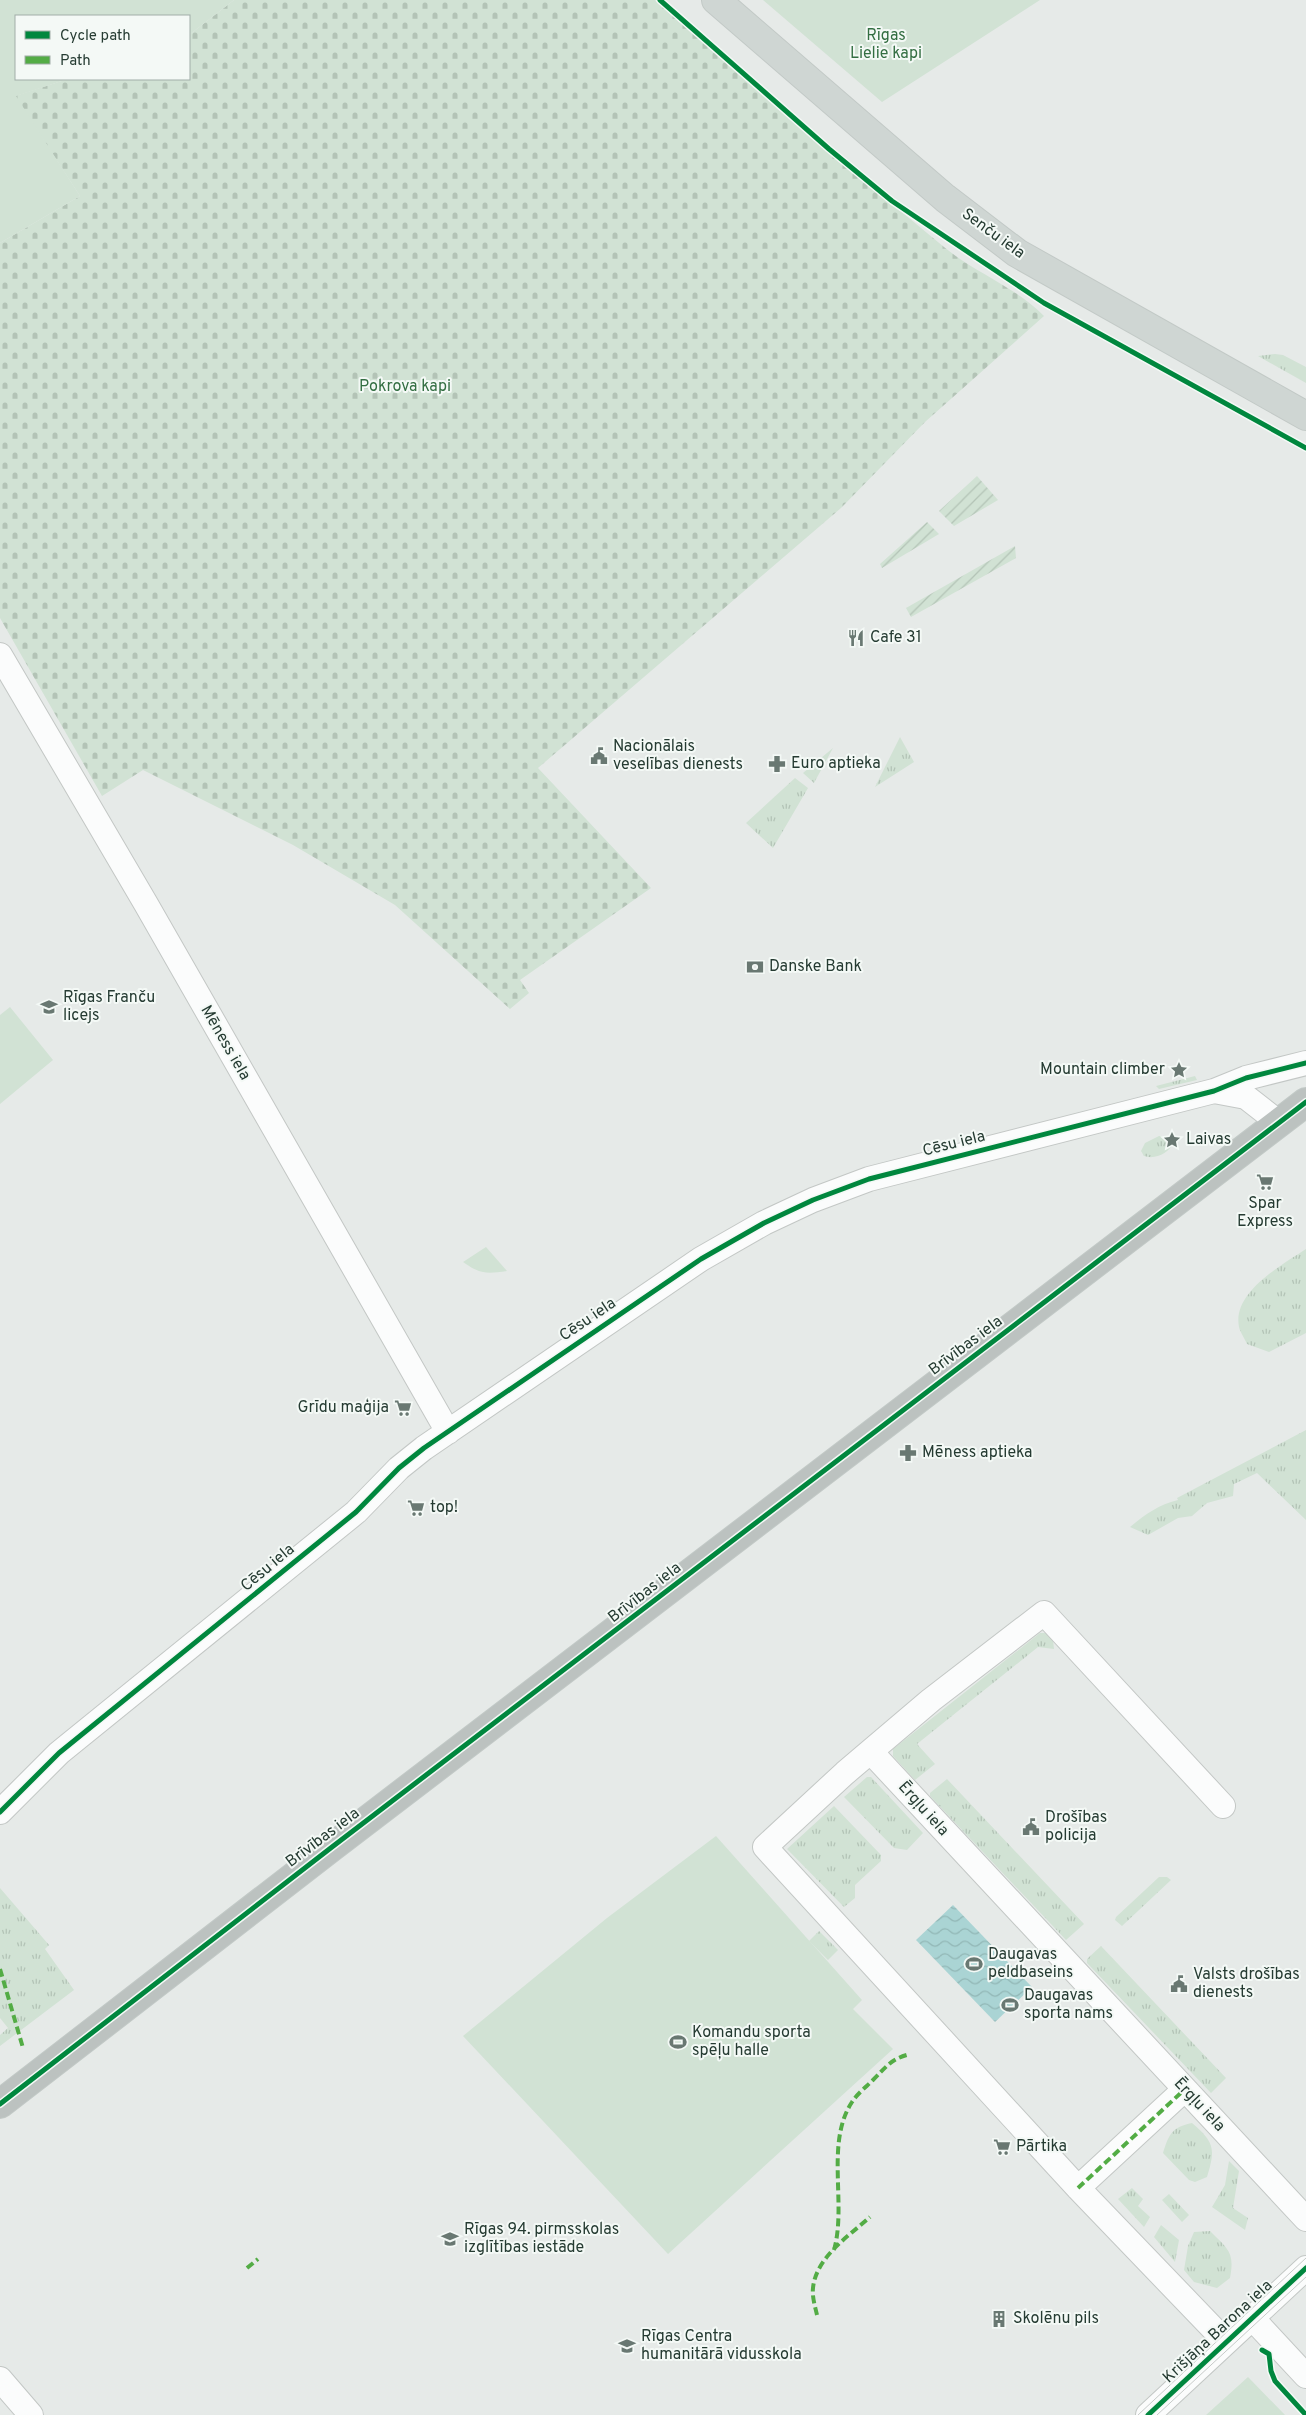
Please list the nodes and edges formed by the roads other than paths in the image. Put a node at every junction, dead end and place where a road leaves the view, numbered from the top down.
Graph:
1 (716, 0) edge
2 (1306, 416) edge
3 (0, 655) edge
4 (1306, 1062) edge
5 (1214, 1091) junction
6 (1306, 1102) edge
7 (1278, 1122) junction
8 (448, 1432) junction
9 (871, 1752) junction
10 (1223, 1806) dead end
11 (0, 1812) edge
12 (1184, 2090) junction
13 (0, 2104) edge
14 (1078, 2188) junction
15 (1306, 2219) edge
16 (1306, 2268) edge
17 (1252, 2318) junction
18 (1226, 2342) junction
19 (1306, 2376) edge
20 (0, 2380) edge
21 (31, 2415) edge
22 (1148, 2415) edge

1 - 2 main road, Senču iela
3 - 8 street, Mēness iela
4 - 5 street, Cēsu iela
5 - 7 street, Cēsu iela
5 - 8 street, Cēsu iela
6 - 7 highway, Brīvības iela
7 - 13 highway, Brīvības iela
8 - 11 street, Cēsu iela
9 - 10 street
9 - 12 street, Ērgļu iela
9 - 14 street
12 - 14 street
12 - 15 street, Ērgļu iela
14 - 18 street
16 - 17 street, Krišjāņa Barona iela
17 - 18 street, Krišjāņa Barona iela
17 - 19 street
18 - 22 street, Krišjāņa Barona iela
20 - 21 street

